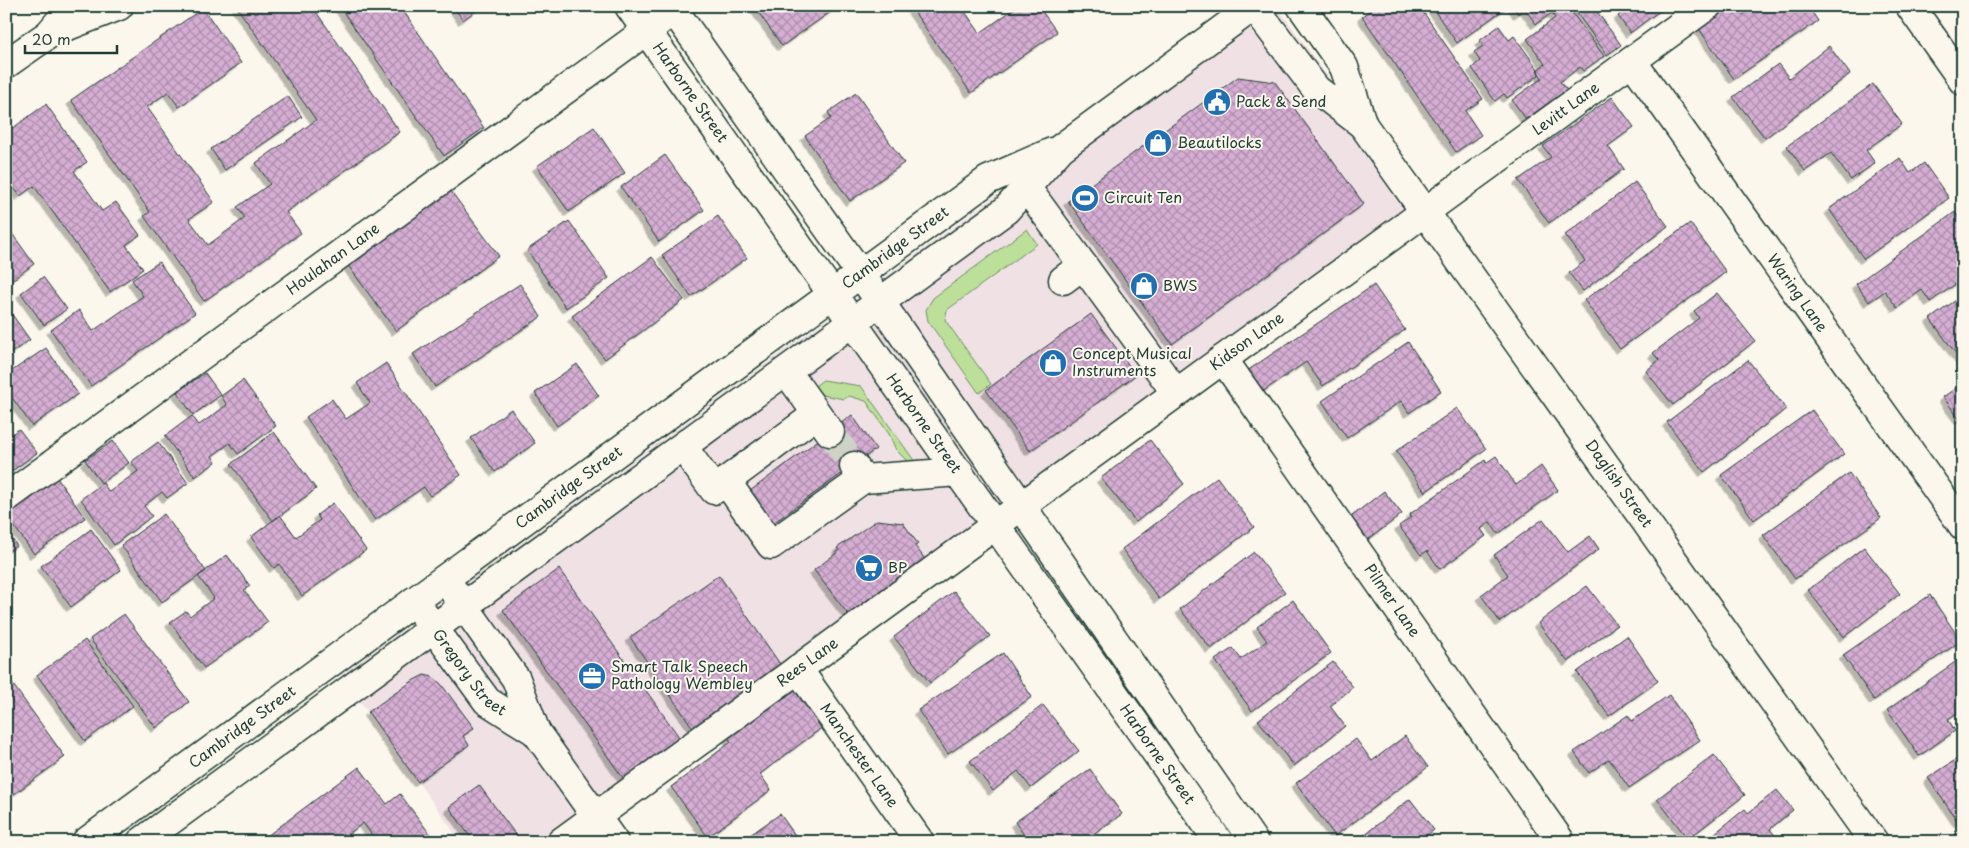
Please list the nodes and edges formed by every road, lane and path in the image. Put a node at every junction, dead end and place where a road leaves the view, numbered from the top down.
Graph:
1 (72, 6) edge
2 (119, 6) edge
3 (628, 6) edge
4 (1254, 6) edge
5 (1301, 6) edge
6 (1707, 6) edge
7 (1910, 6) edge
8 (666, 15) edge
9 (48, 34) junction
10 (1632, 61) junction
11 (6, 64) edge
12 (1963, 81) edge
13 (1364, 125) junction
14 (1061, 148) junction
15 (1026, 187) junction
16 (1425, 212) junction
17 (860, 274) junction
18 (832, 294) junction
19 (880, 303) junction
20 (853, 323) junction
21 (1223, 359) junction
22 (786, 372) junction
23 (1176, 393) junction
24 (683, 447) junction
25 (959, 472) junction
26 (726, 481) junction
27 (6, 498) edge
28 (1021, 506) junction
29 (995, 526) junction
30 (1963, 526) edge
31 (445, 579) junction
32 (414, 601) junction
33 (464, 606) junction
34 (434, 628) junction
35 (798, 669) junction
36 (536, 732) junction
37 (596, 816) junction
38 (86, 842) edge
39 (142, 842) edge
40 (561, 842) edge
41 (614, 842) edge
42 (920, 842) edge
43 (1219, 842) edge
44 (1254, 842) edge
45 (1561, 842) edge
46 (1874, 842) edge

1 - 9 main road
2 - 9 main road
3 - 8 main road, Harborne Street
4 - 13 main road, Daglish Street
4 - 14 main road, Cambridge Street
5 - 13 main road, Daglish Street
6 - 10 main road, Levitt Lane
7 - 12 main road
8 - 17 main road, Harborne Street
8 - 18 main road, Harborne Street
8 - 27 main road, Houlahan Lane
9 - 11 main road
10 - 16 main road, Levitt Lane
10 - 30 main road, Waring Lane
13 - 16 main road, Daglish Street
14 - 15 main road, Cambridge Street
14 - 17 main road, Cambridge Street
15 - 19 main road, Cambridge Street
15 - 23 main road
16 - 21 main road, Kidson Lane
16 - 46 main road, Daglish Street
17 - 18 main road, Cambridge Street
17 - 19 main road, Harborne Street
18 - 20 main road, Harborne Street
18 - 31 main road, Cambridge Street
19 - 20 main road, Cambridge Street
19 - 28 main road, Harborne Street
20 - 22 main road, Cambridge Street
20 - 25 main road, Harborne Street
21 - 23 main road, Kidson Lane
21 - 45 main road, Pilmer Lane
22 - 24 main road, Cambridge Street
22 - 26 main road
23 - 28 main road, Kidson Lane
24 - 26 main road
24 - 33 main road, Cambridge Street
25 - 26 main road
25 - 29 main road, Harborne Street
28 - 29 main road, Kidson Lane
28 - 44 main road, Harborne Street
29 - 35 main road, Rees Lane
29 - 43 main road, Harborne Street
31 - 32 main road, Cambridge Street
31 - 33 main road, Gregory Street
32 - 34 main road, Gregory Street
32 - 38 main road, Cambridge Street
33 - 34 main road, Cambridge Street
33 - 36 main road, Gregory Street
34 - 36 main road, Gregory Street
34 - 39 main road, Cambridge Street
35 - 37 main road, Rees Lane
35 - 42 main road, Manchester Lane
36 - 37 main road, Gregory Street
37 - 40 main road, Rees Lane
37 - 41 main road, Gregory Street

